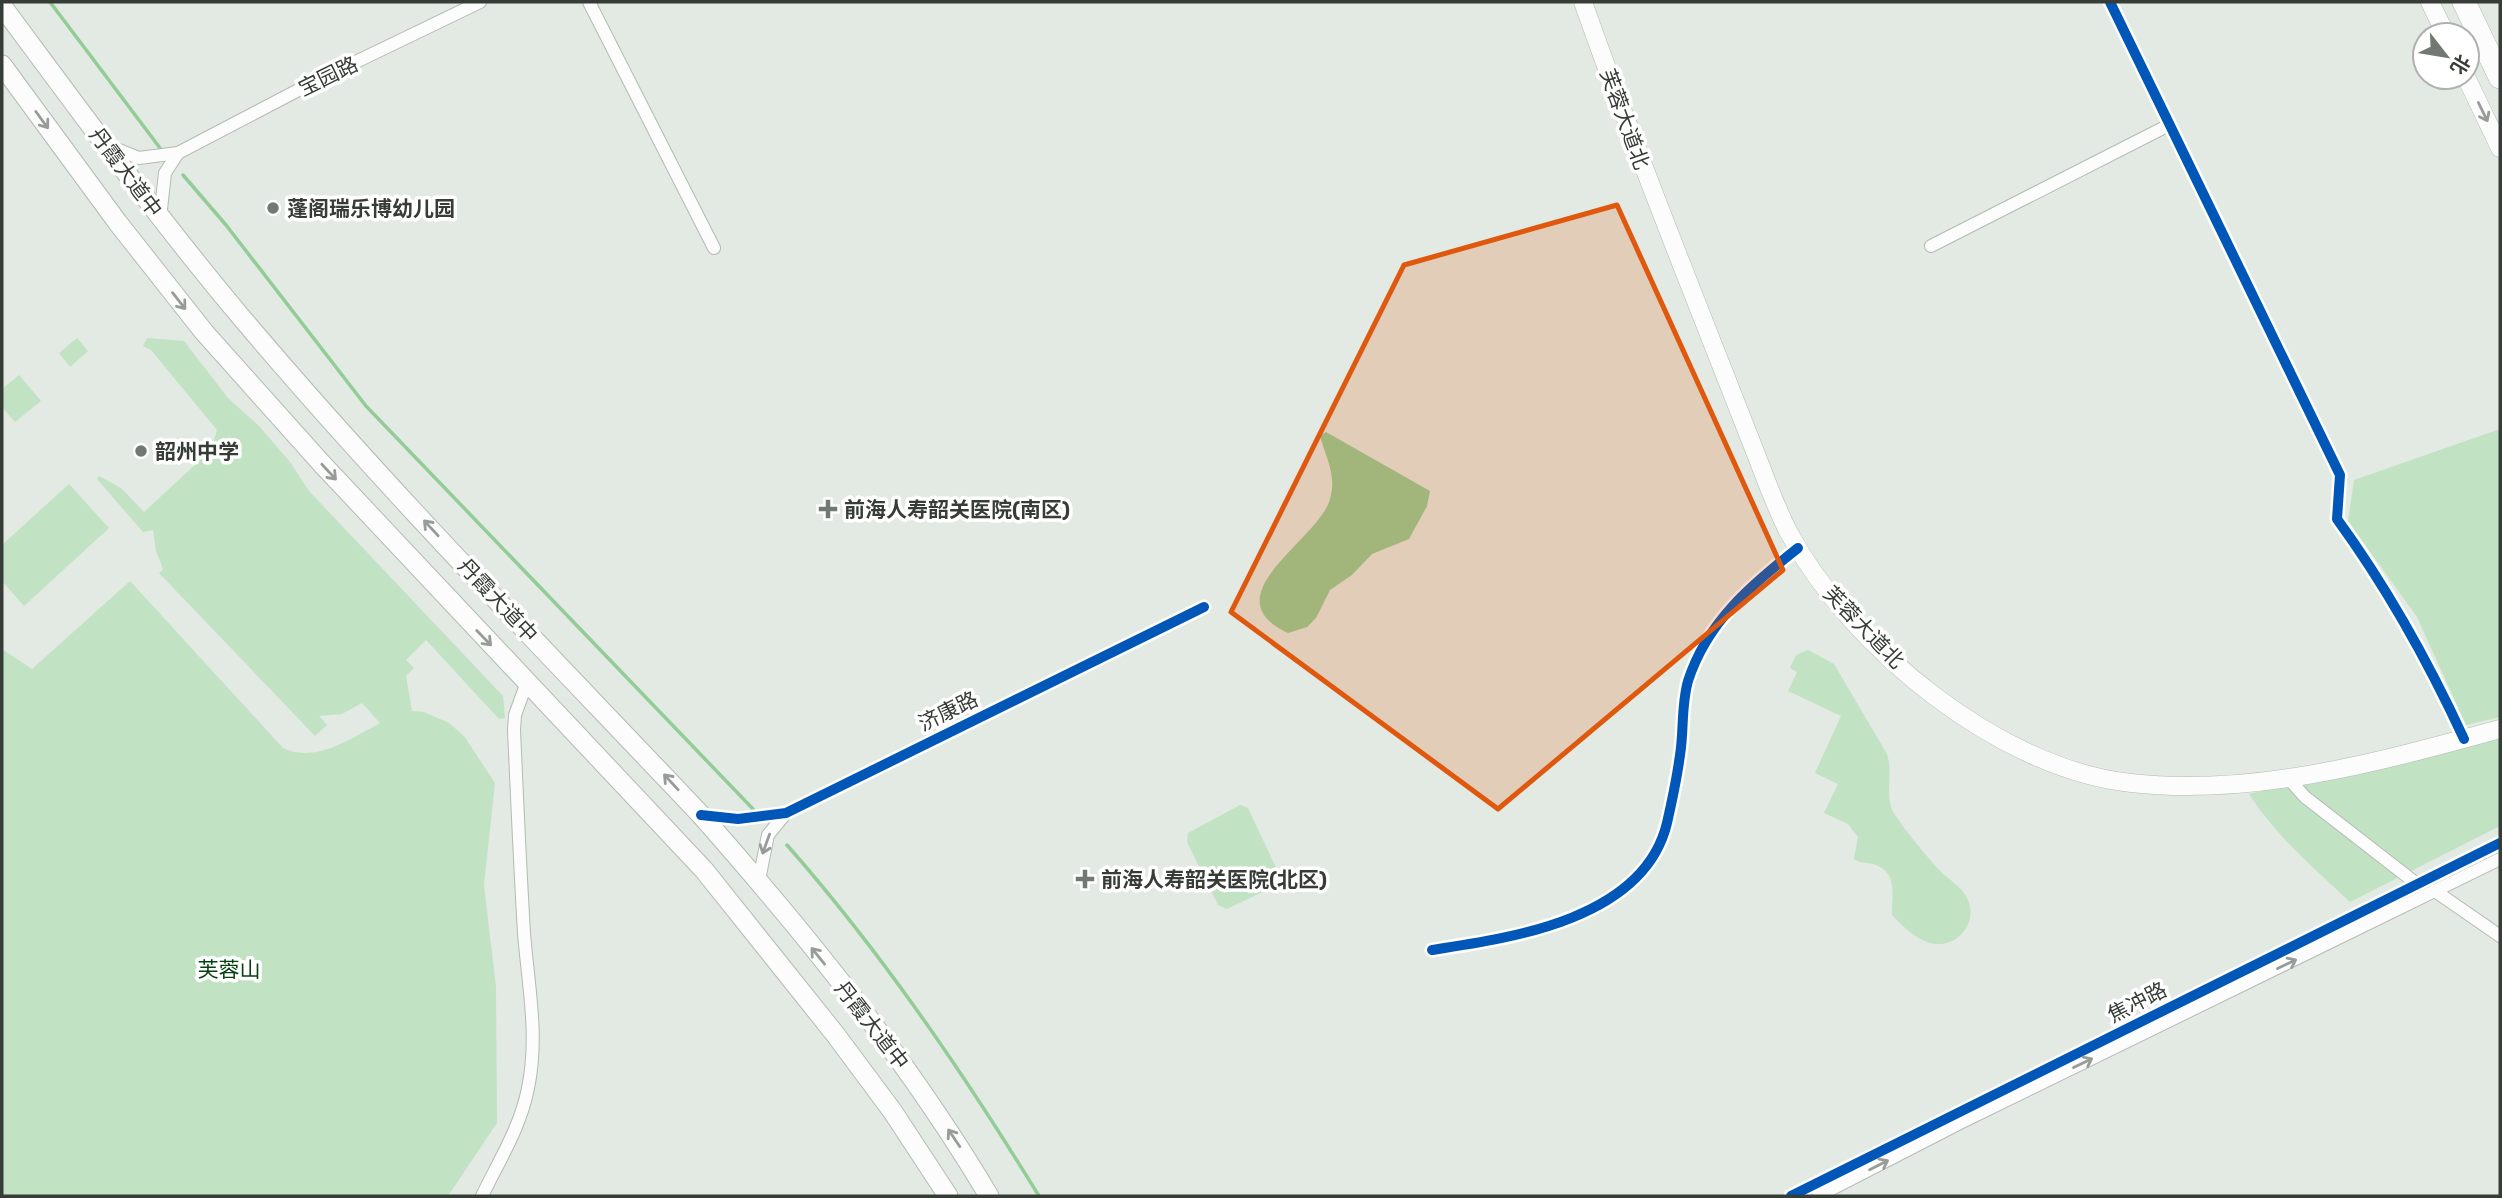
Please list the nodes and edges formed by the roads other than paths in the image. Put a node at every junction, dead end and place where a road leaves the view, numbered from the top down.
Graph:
1 (480, 2) edge
2 (589, 2) edge
3 (1583, 2) edge
4 (2110, 2) edge
5 (2430, 2) edge
6 (2464, 2) edge
7 (2, 6) edge
8 (2439, 21) edge
9 (2, 65) edge
10 (2500, 77) edge
11 (2473, 91) edge
12 (2169, 125) junction
13 (105, 144) junction
14 (2500, 148) edge
15 (178, 153) junction
16 (160, 218) junction
17 (1931, 246) dead end
18 (714, 248) dead end
19 (1798, 548) junction
20 (1204, 607) dead end
21 (527, 682) junction
22 (2500, 729) edge
23 (2464, 739) junction
24 (2288, 778) junction
25 (786, 813) junction
26 (701, 815) junction
27 (2500, 843) edge
28 (2500, 859) edge
29 (759, 880) junction
30 (2417, 884) junction
31 (2435, 891) junction
32 (2500, 936) edge
33 (1432, 950) dead end
34 (482, 1196) edge
35 (948, 1196) edge
36 (989, 1196) edge
37 (1791, 1196) edge
38 (1818, 1196) edge

1 - 15 street, 宝园路
2 - 18 street
3 - 19 main road, 芙蓉大道北
4 - 12 street
5 - 8 main road
6 - 10 highway
7 - 13 main road, 丹霞大道中
9 -> 21 main road, 丹霞大道中
11 -> 14 main road
12 - 17 street
12 - 23 street
13 - 15 street, 宝园路
13 - 16 main road, 丹霞大道中
15 - 16 street
26 -> 16 main road, 丹霞大道中
19 - 24 main road, 芙蓉大道北
19 - 33 street
20 - 25 street, 济康路
21 - 34 street
21 - 35 main road, 丹霞大道中
22 - 23 main road, 芙蓉大道北
23 - 24 main road, 芙蓉大道北
24 - 30 street
25 - 26 street, 济康路
25 -> 29 street, 济康路
26 - 29 main road, 丹霞大道中
27 - 30 street, 焦冲路
28 - 31 street, 焦冲路
36 -> 29 main road, 丹霞大道中
30 - 37 street, 焦冲路
31 - 32 street
38 -> 31 street, 焦冲路

